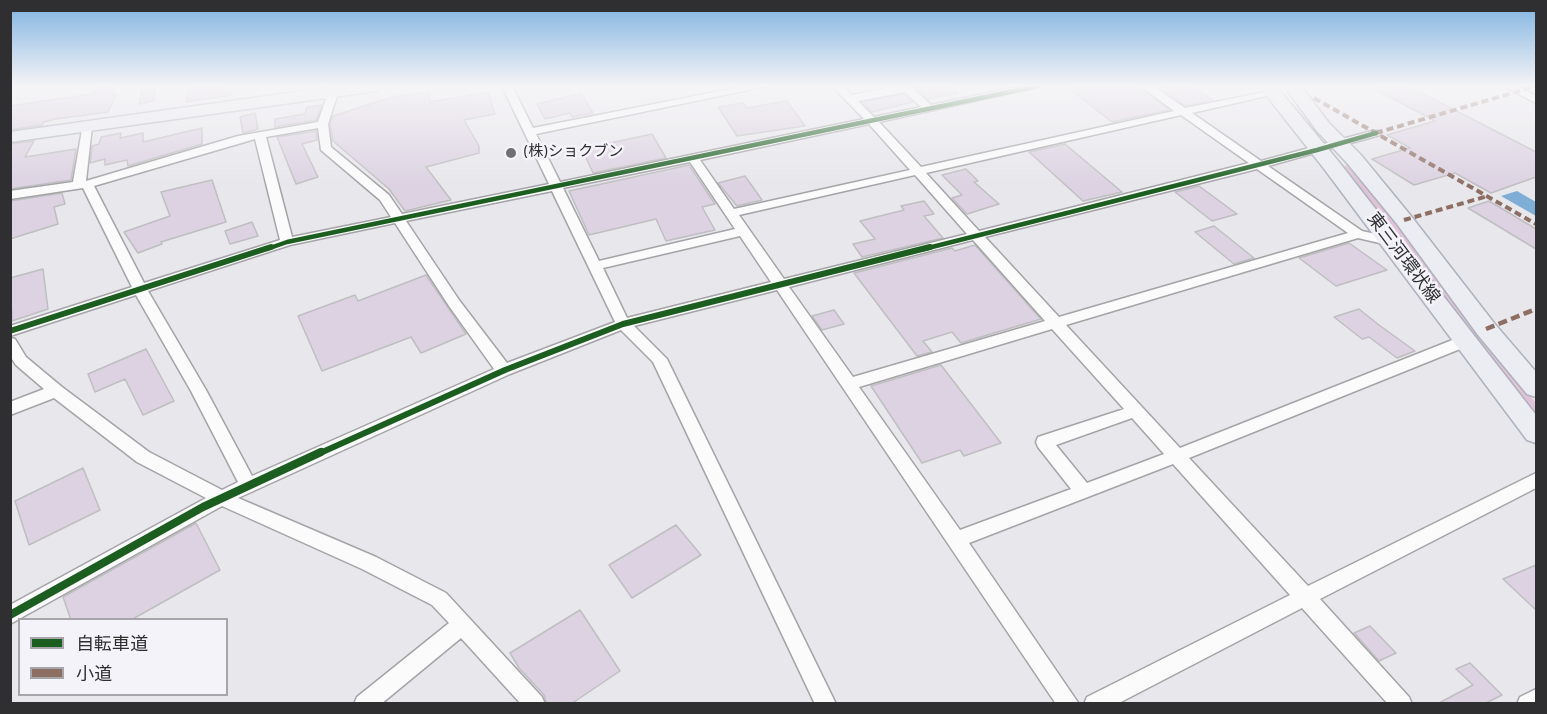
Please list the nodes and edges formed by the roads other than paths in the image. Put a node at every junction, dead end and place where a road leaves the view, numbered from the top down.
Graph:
1 (129, 119) edge
2 (323, 119) edge
3 (524, 119) edge
4 (594, 119) edge
5 (880, 119) edge
6 (1146, 119) edge
7 (1194, 119) edge
8 (1293, 119) edge
9 (1319, 119) edge
10 (872, 121) junction
11 (323, 124) junction
12 (87, 126) junction
13 (530, 132) junction
14 (1376, 132) dead end
15 (260, 135) junction
16 (10, 137) edge
17 (1338, 143) junction
18 (1317, 150) junction
19 (693, 158) junction
20 (1258, 164) junction
21 (918, 172) junction
22 (83, 184) junction
23 (555, 187) junction
24 (10, 195) edge
25 (732, 213) junction
26 (399, 220) junction
27 (744, 231) junction
28 (1358, 234) junction
29 (976, 235) junction
30 (1388, 241) junction
31 (287, 242) junction
32 (595, 266) junction
33 (782, 284) junction
34 (141, 289) junction
35 (1054, 323) junction
36 (623, 324) junction
37 (10, 332) edge
38 (1465, 341) junction
39 (10, 343) edge
40 (505, 370) junction
41 (849, 384) junction
42 (1536, 388) edge
43 (56, 391) junction
44 (10, 409) edge
45 (1136, 411) junction
46 (1536, 433) edge
47 (1177, 456) junction
48 (1536, 480) edge
49 (248, 485) junction
50 (1083, 491) junction
51 (221, 498) junction
52 (955, 540) junction
53 (1306, 597) junction
54 (10, 615) edge
55 (463, 624) junction
56 (1536, 699) edge
57 (364, 704) edge
58 (535, 704) edge
59 (826, 704) edge
60 (1068, 704) edge
61 (1094, 704) edge
62 (1402, 704) edge
63 (1527, 704) edge

1 - 12 main road
2 - 11 street
3 - 13 street
4 - 13 street
5 - 10 street
6 - 21 street
7 - 20 street
8 - 18 main road, 東三河環状線
9 - 17 main road, 東三河環状線
10 - 19 street
10 - 21 street
11 - 15 street
11 - 26 street
12 - 16 main road
12 - 22 street
13 - 23 street
14 - 17 street
15 - 22 street
15 - 31 street
17 - 18 street
17 - 42 main road, 東三河環状線
18 - 20 street
18 - 30 main road, 東三河環状線
19 - 23 street
19 - 25 street
20 - 28 street
20 - 29 street
21 - 25 street
21 - 29 street
22 - 24 street
22 - 34 street
23 - 26 street
23 - 32 street
25 - 27 street
26 - 31 street
26 - 40 street
27 - 32 street
27 - 33 street
28 - 30 street
28 - 35 street
29 - 33 street
29 - 35 street
30 - 38 main road, 東三河環状線
31 - 34 street
32 - 36 street
33 - 36 street
33 - 41 street
34 - 37 street
34 - 49 street
35 - 41 street
35 - 45 street
36 - 40 street
36 - 59 street
38 - 46 main road, 東三河環状線
38 - 47 street
39 - 43 street
40 - 49 street
41 - 52 street
43 - 44 street
43 - 51 street
45 - 47 street
45 - 50 street
47 - 50 street
47 - 53 street
48 - 53 street
49 - 51 street
50 - 52 street
51 - 54 street
51 - 55 street
52 - 60 street
53 - 61 street
53 - 62 street
55 - 57 street
55 - 58 street
56 - 63 street

